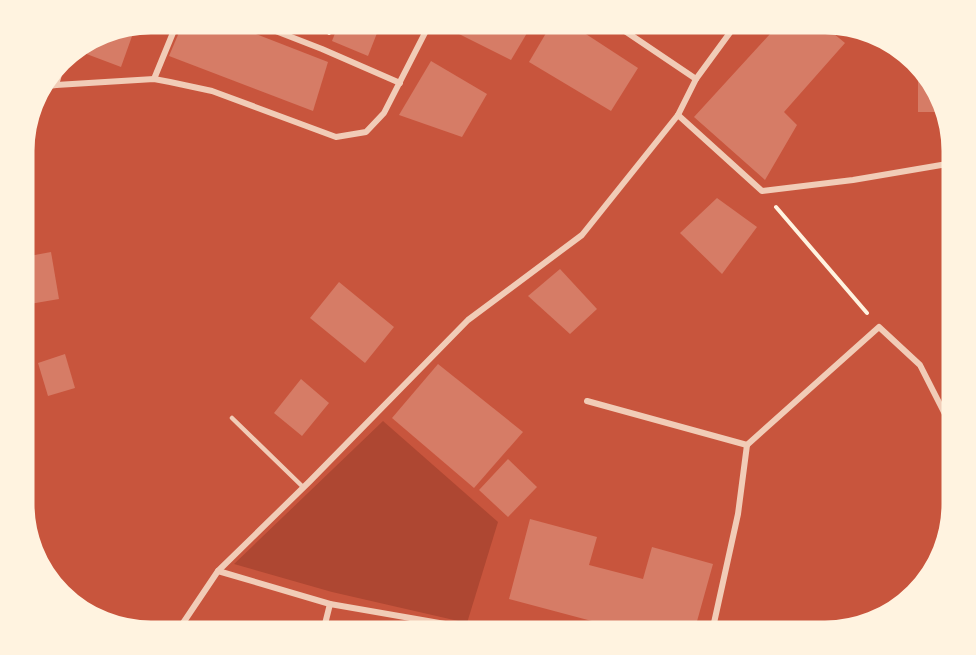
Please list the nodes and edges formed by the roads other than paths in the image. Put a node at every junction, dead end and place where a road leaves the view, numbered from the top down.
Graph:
1 (173, 33) edge
2 (282, 33) edge
3 (424, 33) edge
4 (629, 33) edge
5 (729, 33) edge
6 (58, 79) edge
7 (154, 79) junction
8 (696, 79) junction
9 (400, 83) junction
10 (53, 85) edge
11 (56, 85) junction
12 (678, 115) junction
13 (943, 165) edge
14 (587, 401) dead end
15 (943, 410) edge
16 (232, 418) dead end
17 (747, 445) junction
18 (303, 487) junction
19 (218, 571) junction
20 (330, 604) junction
21 (184, 622) edge
22 (326, 622) edge
23 (434, 622) edge
24 (713, 622) edge

1 - 7 street
2 - 9 street
3 - 9 street
4 - 8 street
5 - 8 street
6 - 11 street
7 - 9 street
7 - 11 street
8 - 12 street
10 - 11 street
12 - 13 street
12 - 18 street
14 - 17 street
15 - 17 street
16 - 18 lane
17 - 24 street
18 - 19 street
19 - 20 street
19 - 21 street
20 - 22 street
20 - 23 street

